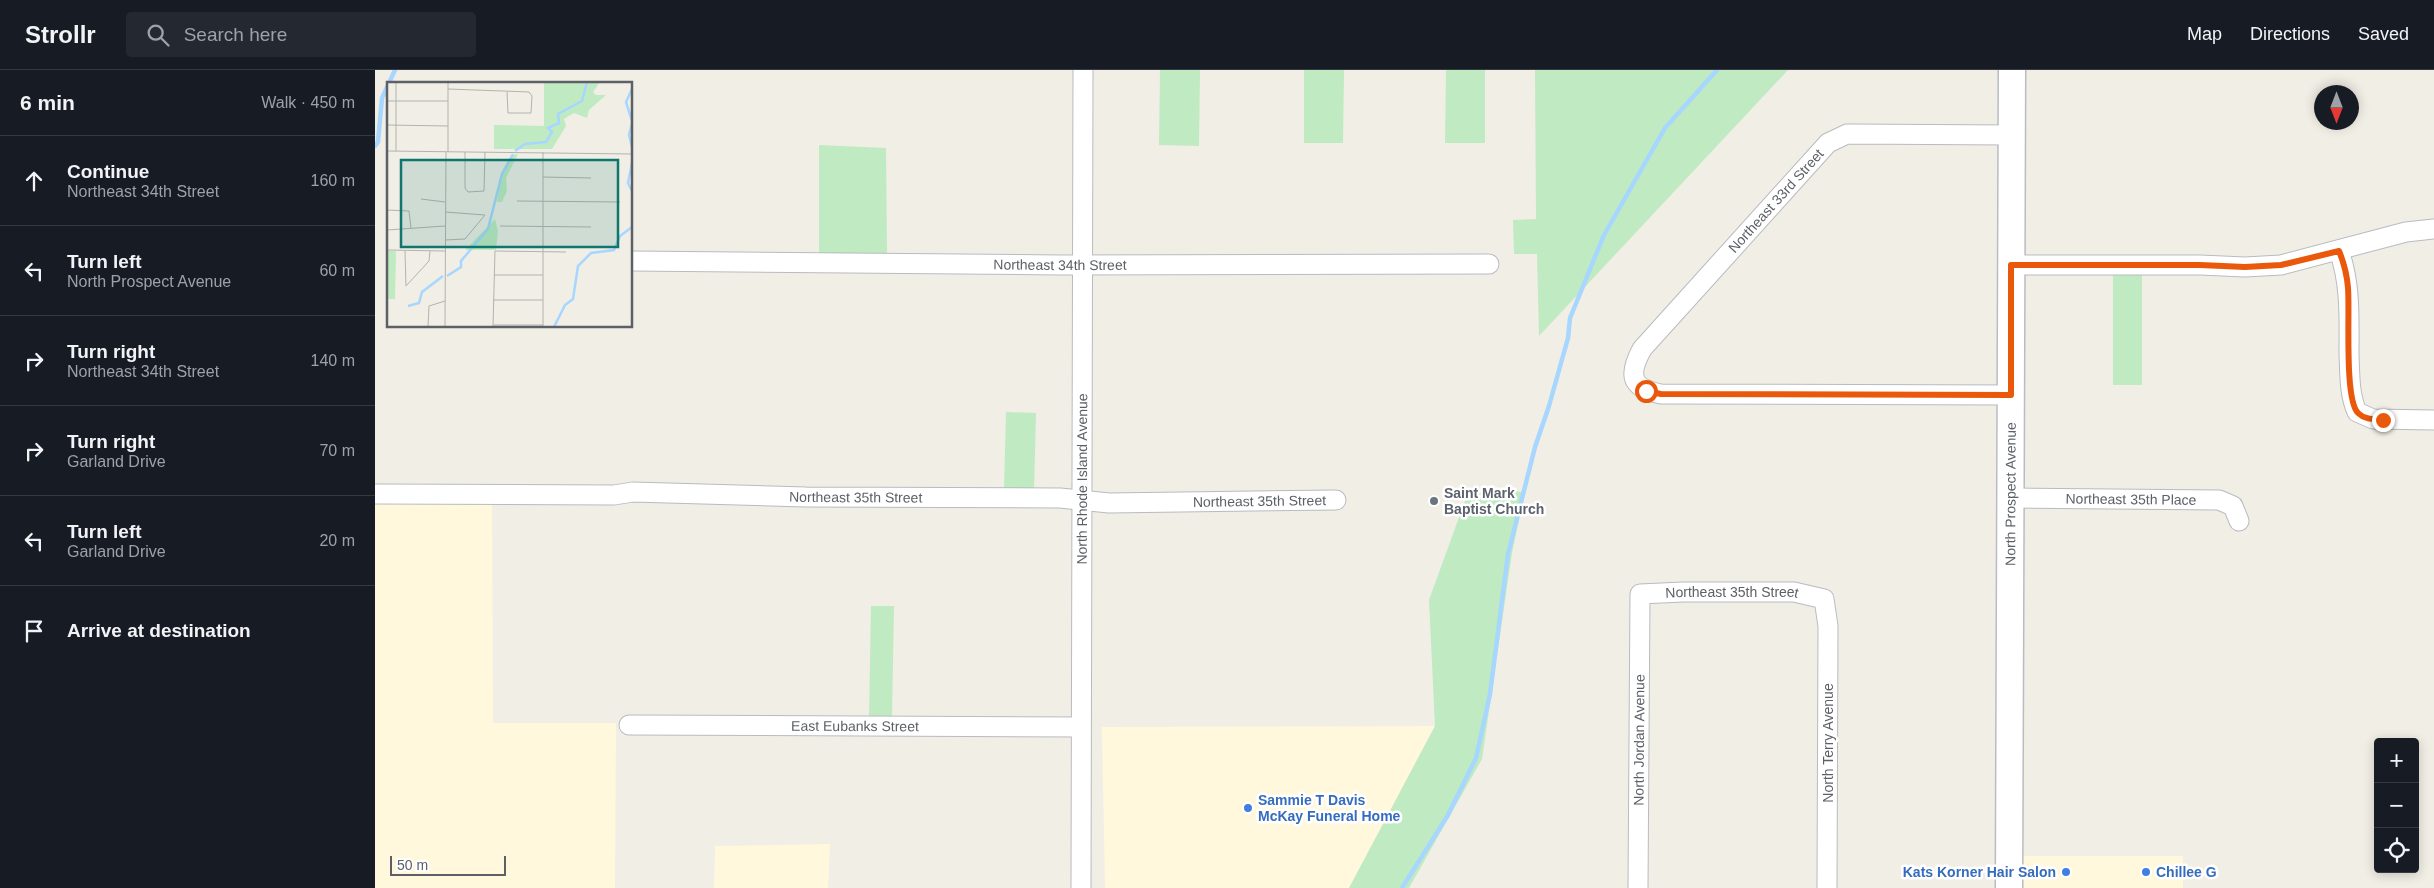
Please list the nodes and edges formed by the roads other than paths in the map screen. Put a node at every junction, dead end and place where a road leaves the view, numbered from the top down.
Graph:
1 (1083, 70) edge
2 (2012, 70) edge
3 (2012, 135) junction
4 (2434, 229) edge
5 (2339, 251) junction
6 (633, 262) edge
7 (1082, 264) junction
8 (1489, 264) dead end
9 (2011, 265) junction
10 (2011, 395) junction
11 (2434, 420) edge
12 (375, 494) edge
13 (2011, 498) junction
14 (1336, 500) dead end
15 (1082, 501) junction
16 (2239, 521) dead end
17 (1640, 594) joint
18 (1824, 599) joint
19 (629, 725) dead end
20 (1081, 727) junction
21 (1081, 888) edge
22 (1638, 888) edge
23 (1827, 888) edge
24 (2009, 888) edge

1 - 7 street, North Rhode Island Avenue
2 - 3 street, North Prospect Avenue
3 - 9 street, North Prospect Avenue
3 - 10 street, Northeast 33rd Street
4 - 5 street
5 - 9 street
5 - 11 street
6 - 7 street, Northeast 34th Street
7 - 8 street, Northeast 34th Street
7 - 15 street, North Rhode Island Avenue
9 - 10 street, North Prospect Avenue
10 - 13 street, North Prospect Avenue
12 - 15 street, Northeast 35th Street
13 - 16 street, Northeast 35th Place
13 - 24 street, North Prospect Avenue
14 - 15 street, Northeast 35th Street
15 - 20 street, North Rhode Island Avenue
17 - 18 street, Northeast 35th Street
17 - 22 street, North Jordan Avenue
18 - 23 street, North Terry Avenue
19 - 20 street, East Eubanks Street
20 - 21 street, North Rhode Island Avenue

